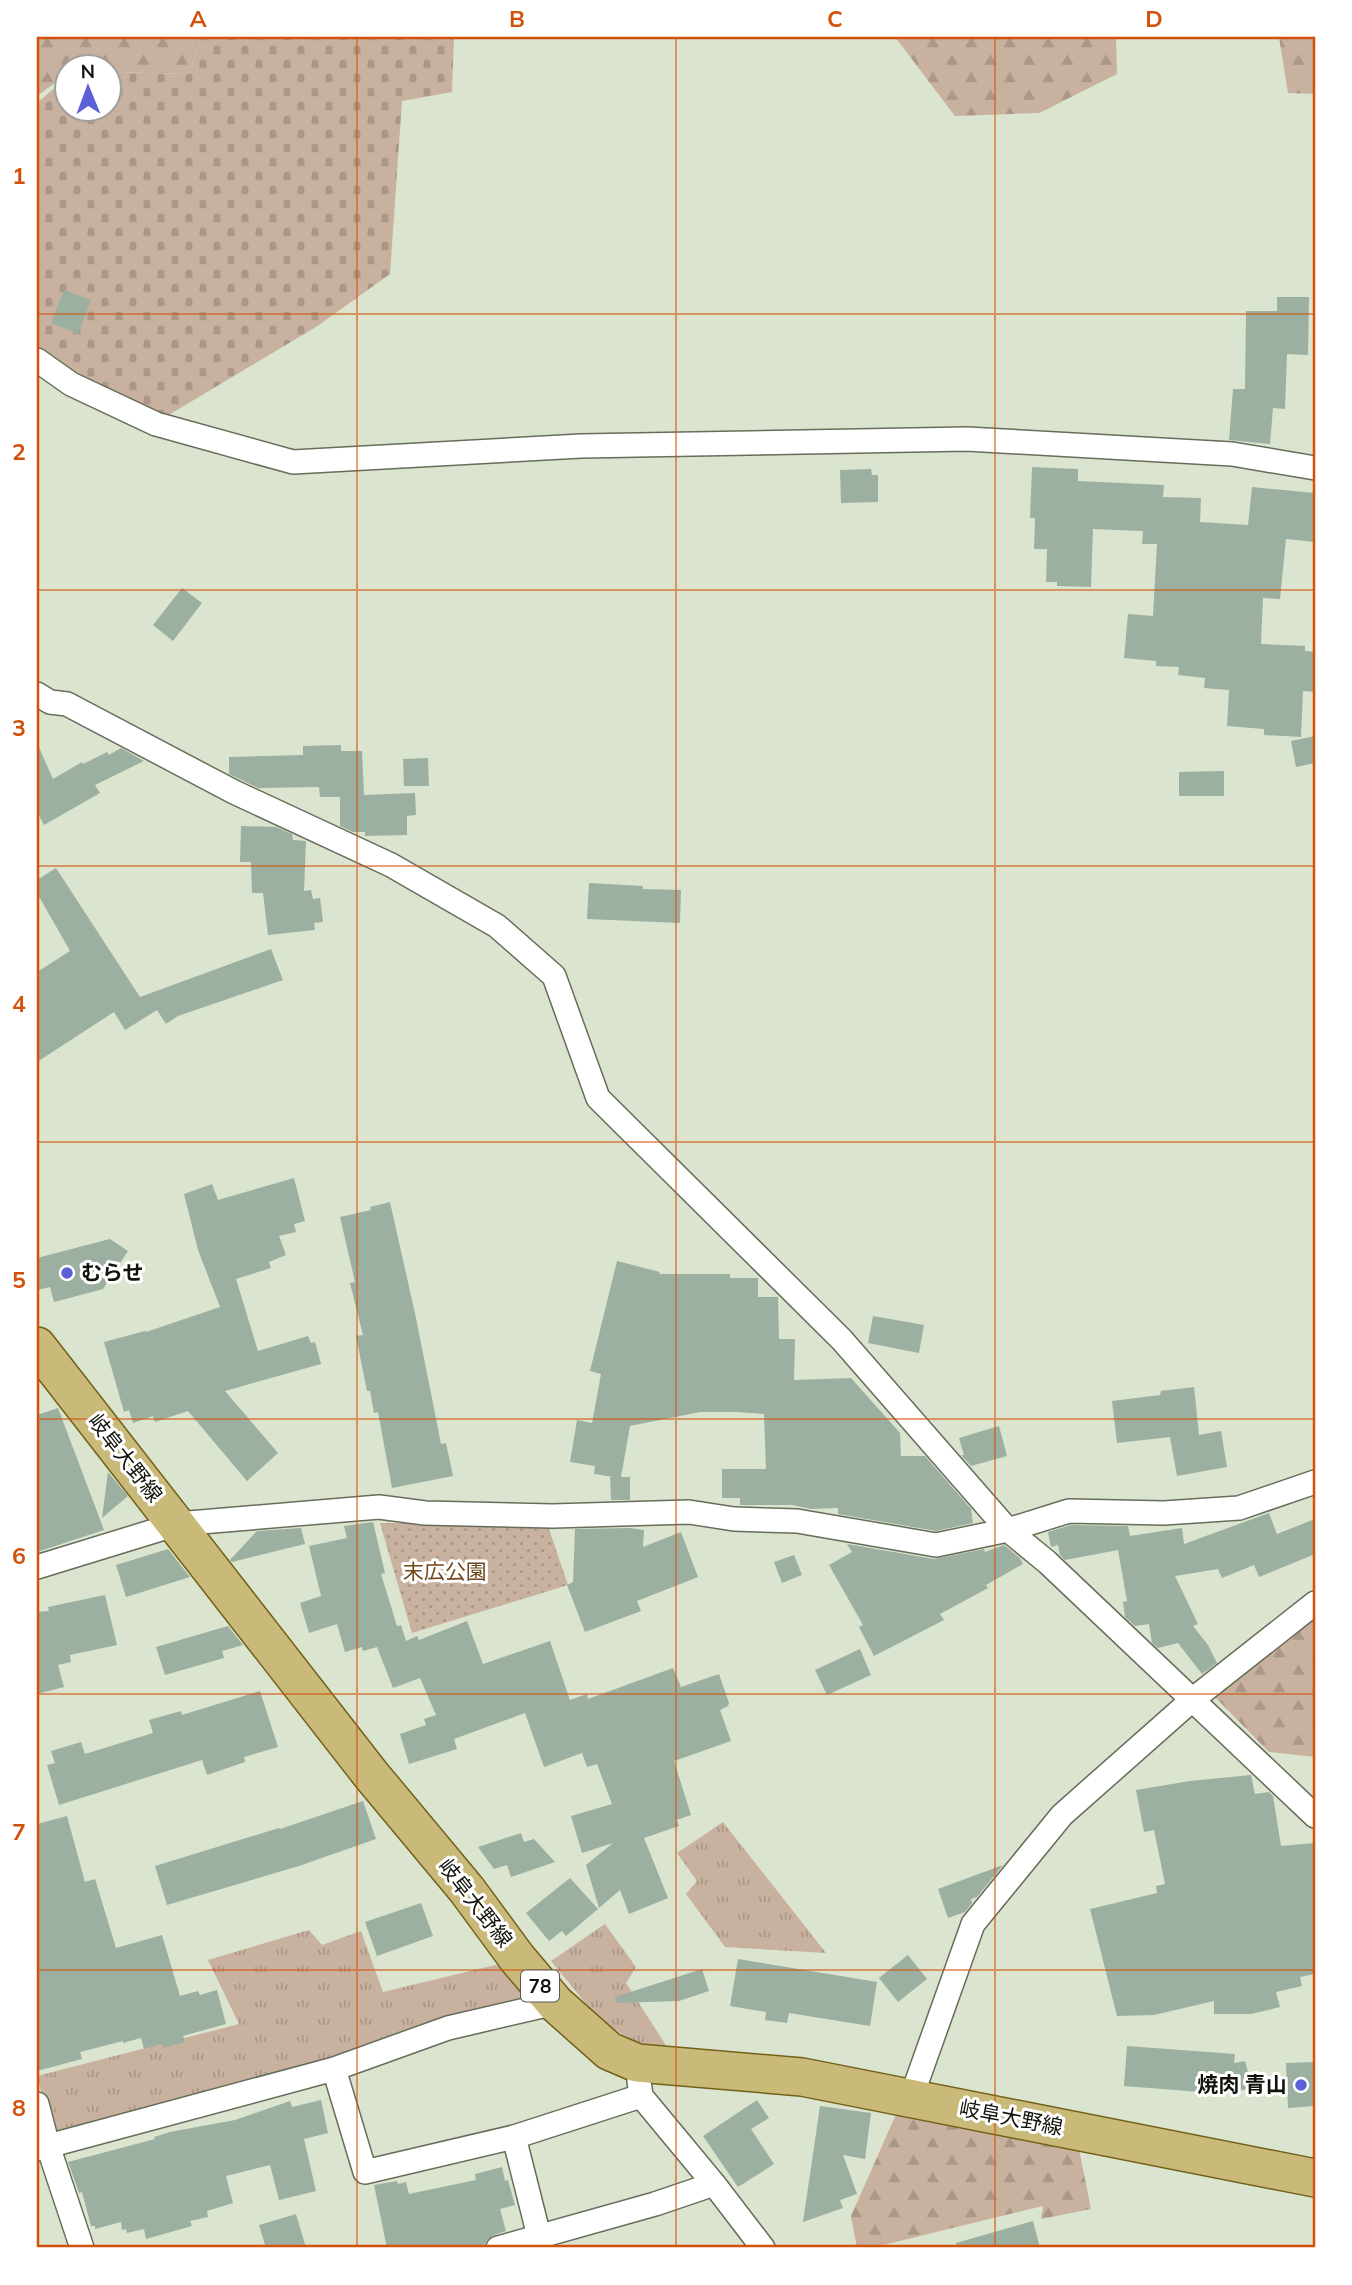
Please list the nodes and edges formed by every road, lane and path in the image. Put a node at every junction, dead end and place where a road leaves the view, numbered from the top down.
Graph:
1 (37, 360) edge
2 (1315, 468) edge
3 (37, 694) edge
4 (37, 1346) edge
5 (1315, 1482) edge
6 (177, 1524) junction
7 (1007, 1530) junction
8 (37, 1567) edge
9 (1315, 1603) edge
10 (1192, 1700) junction
11 (1315, 1816) edge
12 (555, 2003) junction
13 (334, 2069) junction
14 (639, 2079) junction
15 (911, 2098) junction
16 (37, 2104) edge
17 (514, 2137) junction
18 (42, 2147) edge
19 (1315, 2178) edge
20 (714, 2184) junction
21 (541, 2242) edge
22 (76, 2247) edge
23 (498, 2248) edge
24 (763, 2248) edge

1 - 2 street
3 - 7 street
4 - 6 main road, 岐阜大野線 / 78
5 - 7 street
6 - 7 street
6 - 8 street
6 - 12 main road, 岐阜大野線 / 78
7 - 10 street
9 - 10 street
10 - 11 street
10 - 15 street
12 - 13 street
12 - 14 main road, 岐阜大野線 / 78
13 - 17 street
13 - 18 street
14 - 15 main road, 岐阜大野線 / 78
14 - 17 street
14 - 20 street
15 - 19 main road, 岐阜大野線 / 78
16 - 18 street
17 - 21 street
18 - 22 street
20 - 21 street
20 - 24 street
21 - 23 street

